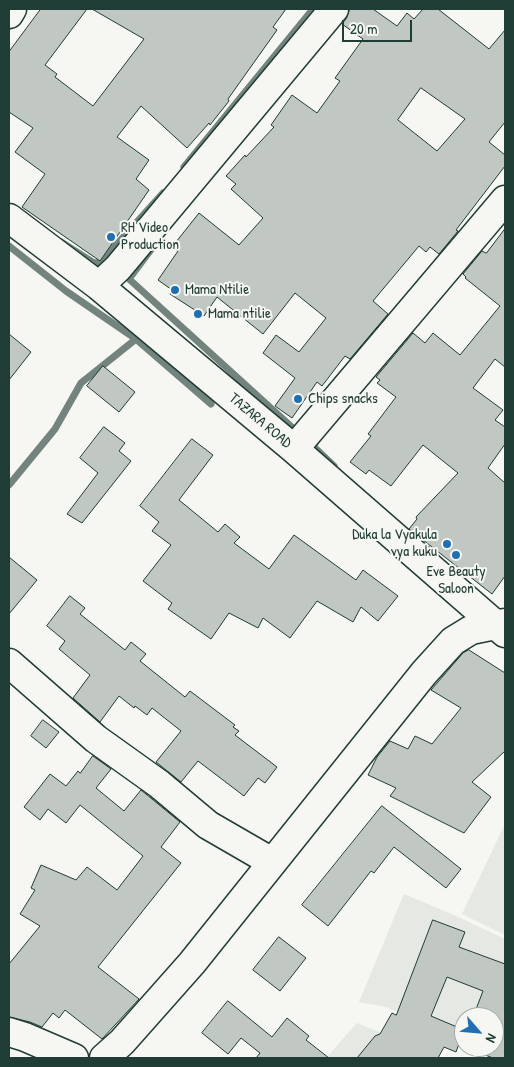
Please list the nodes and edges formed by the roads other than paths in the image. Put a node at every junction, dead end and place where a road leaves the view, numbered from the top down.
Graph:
1 (12, 9) edge
2 (334, 9) edge
3 (9, 14) edge
4 (505, 200) edge
5 (9, 218) edge
6 (99, 286) junction
7 (294, 449) junction
8 (502, 627) edge
9 (9, 663) edge
10 (272, 862) junction
11 (9, 1032) edge
12 (74, 1058) edge
13 (104, 1058) edge

1 - 3 street
2 - 6 street
4 - 7 street
5 - 6 street, TAZARA ROAD
6 - 7 street, TAZARA ROAD
7 - 8 street, TAZARA ROAD
8 - 10 street
9 - 10 street
10 - 13 street
11 - 12 street

